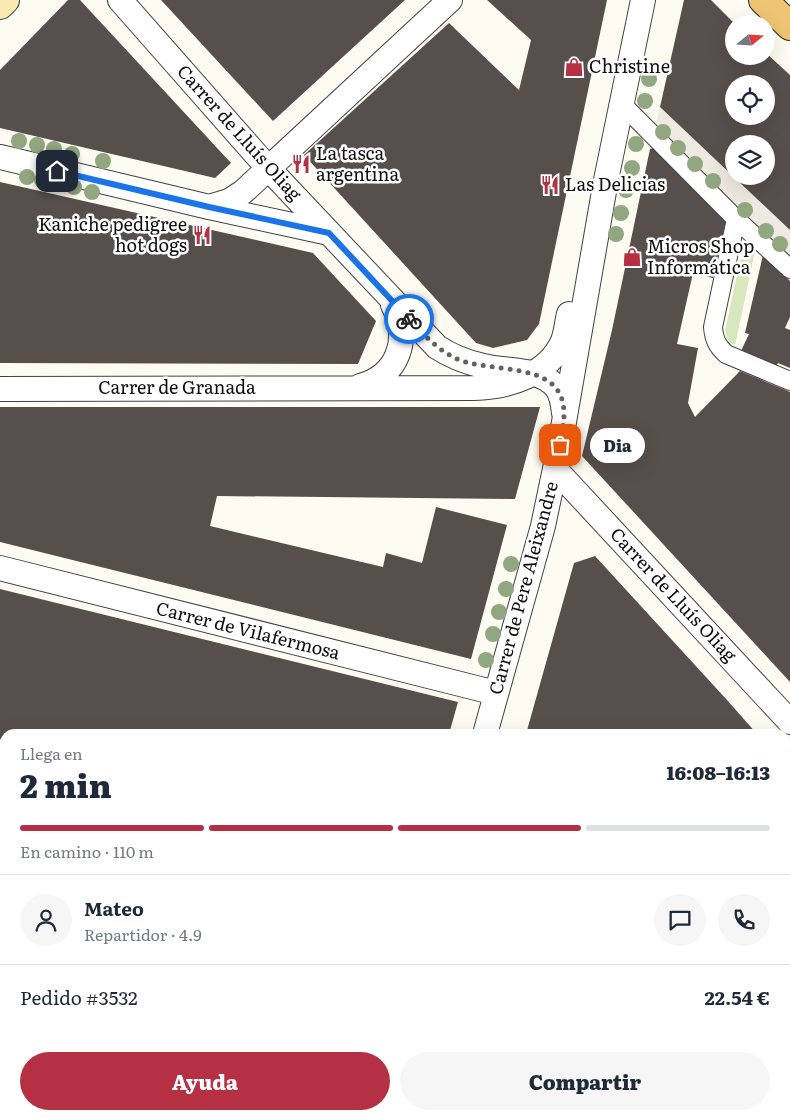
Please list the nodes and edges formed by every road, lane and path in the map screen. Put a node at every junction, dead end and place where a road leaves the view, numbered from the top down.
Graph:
1 (5, 0) edge
2 (120, 0) edge
3 (450, 0) edge
4 (643, 0) edge
5 (763, 0) edge
6 (0, 5) edge
7 (790, 26) edge
8 (623, 105) junction
9 (0, 157) edge
10 (268, 168) junction
11 (606, 180) junction
12 (209, 207) junction
13 (736, 219) junction
14 (329, 233) junction
15 (790, 269) edge
16 (388, 296) junction
17 (534, 374) junction
18 (790, 380) edge
19 (353, 388) junction
20 (0, 389) edge
21 (564, 414) junction
22 (555, 469) junction
23 (0, 568) edge
24 (496, 693) junction
25 (790, 722) edge
26 (486, 729) edge

1 - 6 main road
2 - 10 street, Carrer de Lluís Oliag
3 - 10 street
4 - 8 street, Carrer de Pere Aleixandre
5 - 7 main road
8 - 11 street, Carrer de Pere Aleixandre
8 - 13 street
9 - 12 street
10 - 12 street
10 - 14 street, Carrer de Lluís Oliag
11 - 17 street, Carrer de Granada
11 - 21 street, Carrer de Pere Aleixandre
12 - 14 street
13 - 15 street
13 - 18 street
14 - 16 street, Carrer de Lluís Oliag
16 - 17 street, Carrer de Lluís Oliag
16 - 19 street, Carrer de Granada
17 - 19 street, Carrer de Granada
17 - 21 street, Carrer de Lluís Oliag
19 - 20 street, Carrer de Granada
21 - 22 street, Carrer de Pere Aleixandre
22 - 24 street, Carrer de Pere Aleixandre
22 - 25 street, Carrer de Lluís Oliag
23 - 24 street, Carrer de Vilafermosa
24 - 26 street, Carrer de Pere Aleixandre

